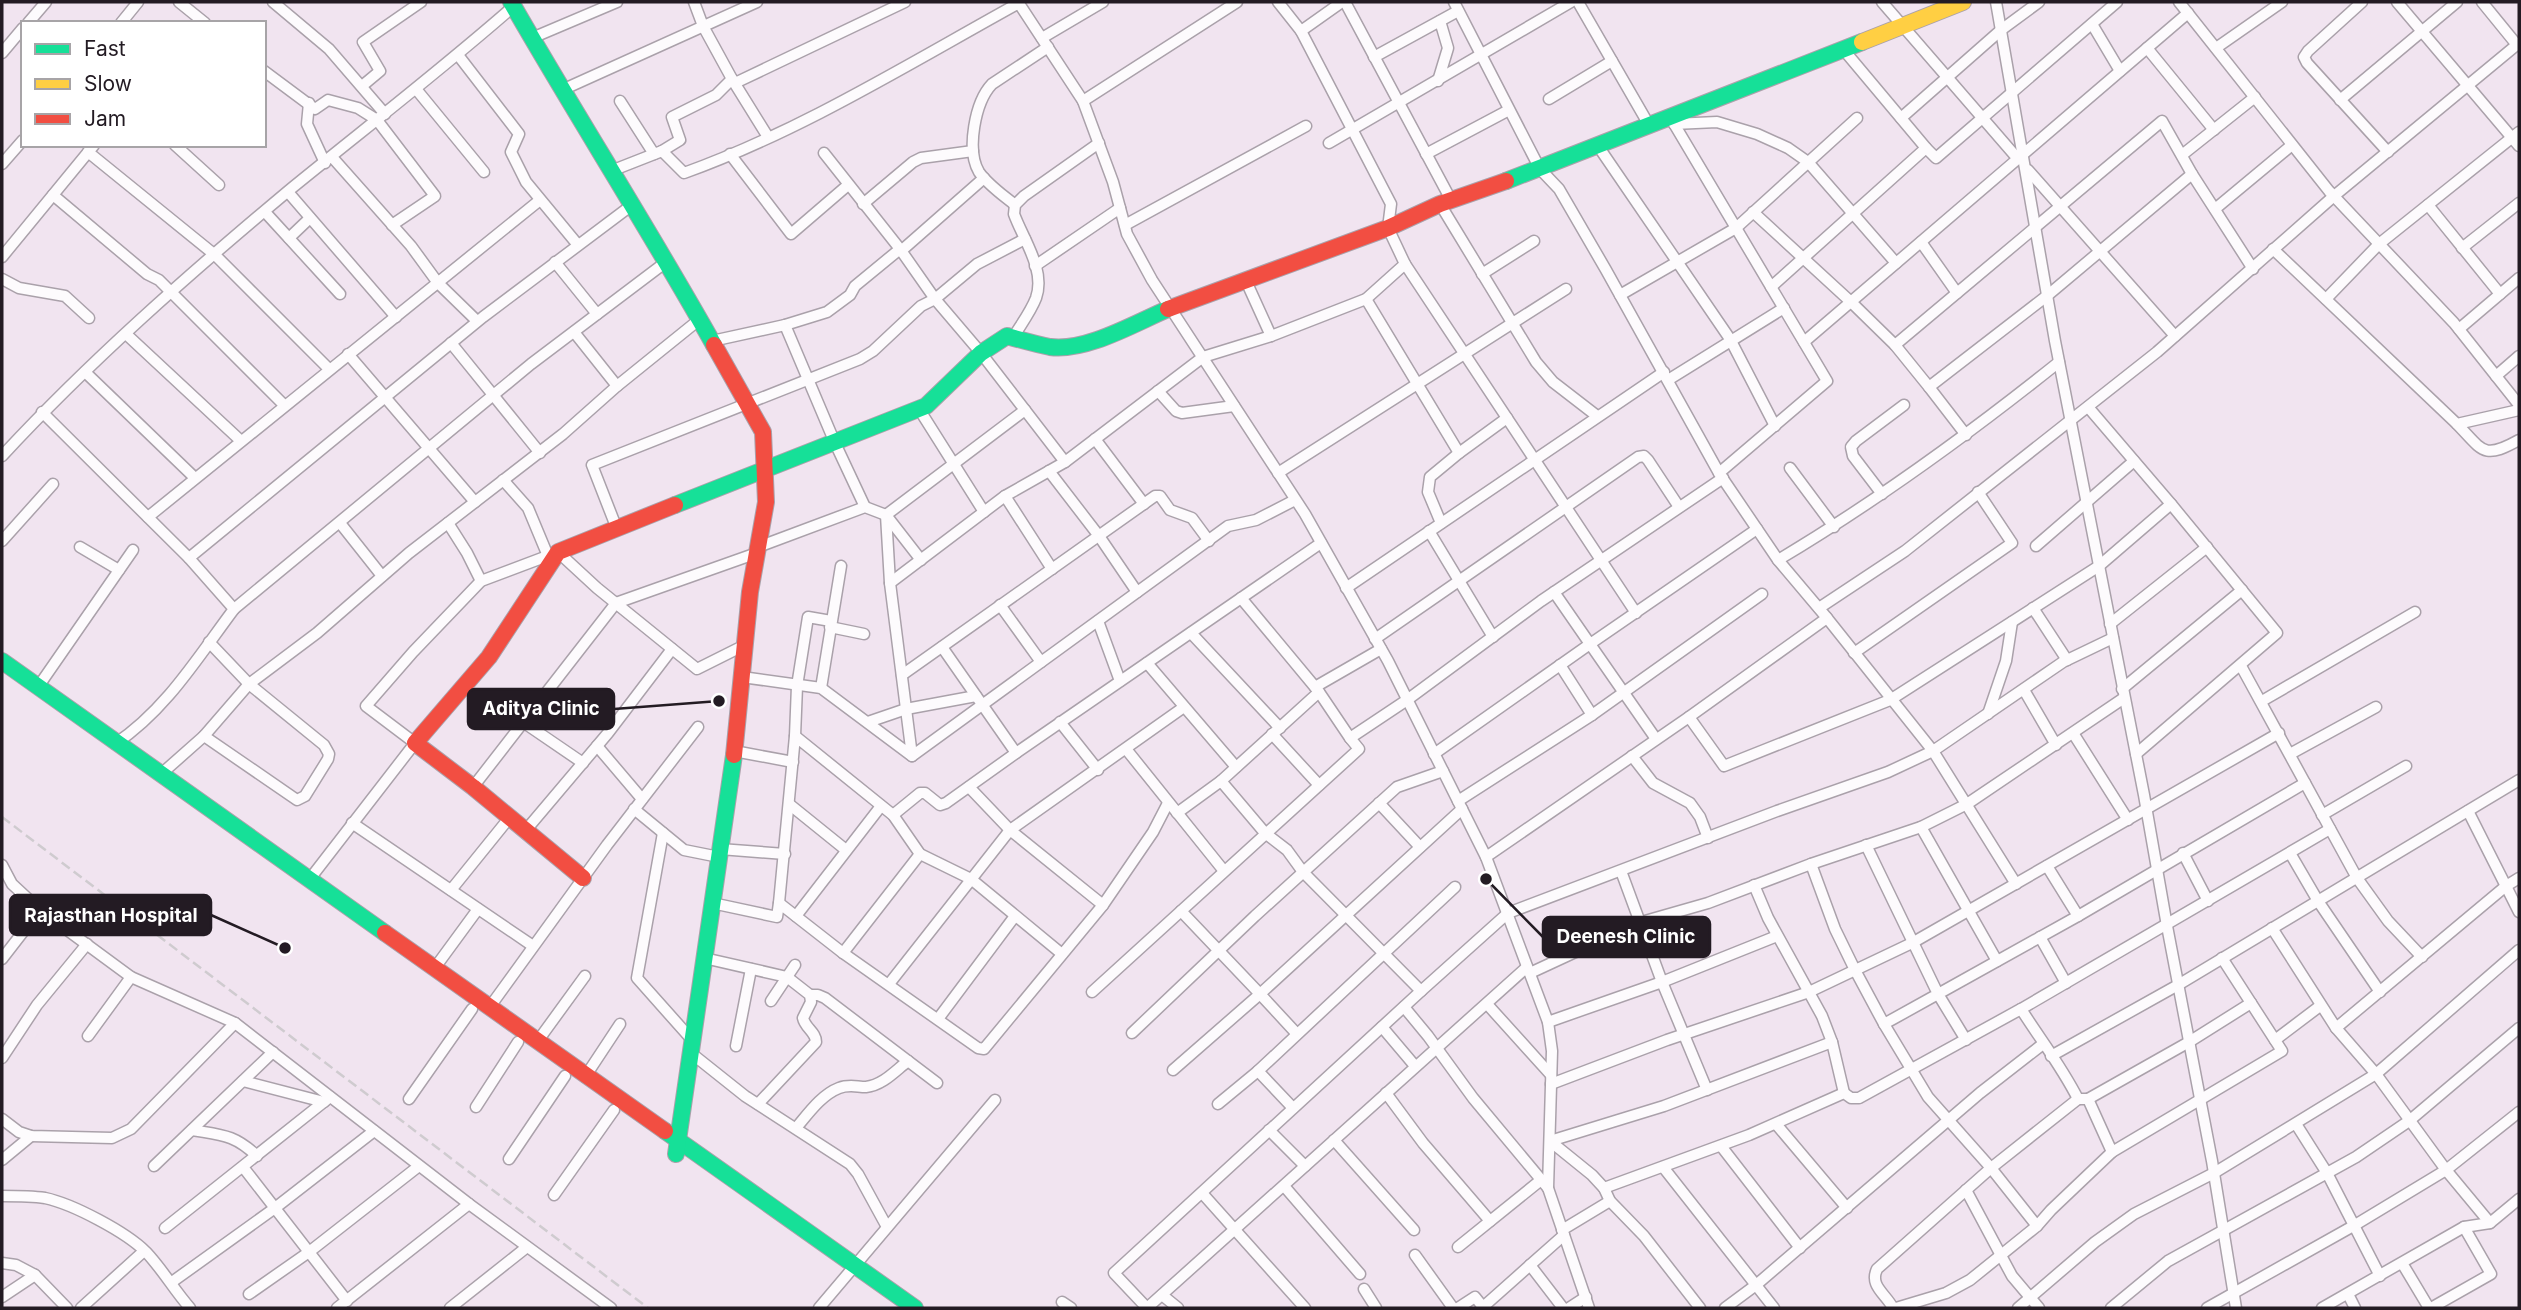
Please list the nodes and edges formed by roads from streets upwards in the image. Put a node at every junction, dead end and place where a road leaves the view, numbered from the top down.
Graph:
1 (46, 2) edge
2 (138, 2) edge
3 (179, 2) edge
4 (421, 2) edge
5 (617, 2) edge
6 (694, 2) edge
7 (757, 2) edge
8 (905, 2) edge
9 (1019, 2) edge
10 (1103, 2) edge
11 (1237, 2) edge
12 (1278, 2) edge
13 (1344, 2) edge
14 (1571, 2) edge
15 (1578, 2) edge
16 (1963, 2) edge
17 (1996, 2) edge
18 (2039, 2) edge
19 (2117, 2) edge
20 (2283, 2) edge
21 (2362, 2) edge
22 (2397, 2) edge
23 (2457, 2) edge
24 (2482, 2) edge
25 (277, 3) edge
26 (513, 4) edge
27 (1889, 4) edge
28 (1456, 6) edge
29 (2184, 6) edge
30 (30, 21) edge
31 (126, 21) edge
32 (203, 21) edge
33 (1440, 21) junction
34 (2092, 24) junction
35 (1903, 25) junction
36 (703, 26) junction
37 (21, 30) edge
38 (2001, 30) junction
39 (2423, 31) junction
40 (1301, 32) junction
41 (533, 38) junction
42 (1045, 43) junction
43 (2518, 44) edge
44 (2147, 48) junction
45 (2216, 48) junction
46 (1843, 49) junction
47 (2, 53) edge
48 (458, 55) junction
49 (1481, 55) junction
50 (1374, 57) junction
51 (1612, 61) junction
52 (2120, 71) junction
53 (266, 77) edge
54 (1948, 78) junction
55 (734, 81) junction
56 (1438, 81) junction
57 (2468, 84) junction
58 (362, 86) junction
59 (416, 89) junction
60 (562, 90) junction
61 (2012, 92) junction
62 (2255, 97) junction
63 (1549, 99) dead end
64 (2340, 100) junction
65 (620, 101) dead end
66 (1083, 101) junction
67 (309, 103) junction
68 (1399, 103) junction
69 (1510, 110) junction
70 (381, 117) junction
71 (1857, 118) dead end
72 (1901, 118) junction
73 (1982, 118) junction
74 (1672, 120) junction
75 (1649, 125) junction
76 (1306, 126) dead end
77 (1352, 130) junction
78 (2214, 130) junction
79 (768, 137) junction
80 (2517, 138) edge
81 (21, 142) edge
82 (1099, 143) junction
83 (1328, 143) dead end
84 (2292, 145) junction
85 (1598, 146) junction
86 (180, 147) edge
87 (1926, 148) junction
88 (91, 149) edge
89 (973, 151) junction
90 (2388, 152) junction
91 (658, 153) junction
92 (824, 153) dead end
93 (730, 154) junction
94 (1426, 154) junction
95 (2182, 155) junction
96 (2020, 156) junction
97 (328, 160) junction
98 (1808, 162) junction
99 (2, 164) edge
100 (2026, 168) junction
101 (1540, 169) junction
102 (484, 172) dead end
103 (611, 172) junction
104 (2192, 174) junction
105 (984, 178) junction
106 (219, 185) dead end
107 (848, 185) junction
108 (288, 192) junction
109 (53, 195) junction
110 (2334, 196) junction
111 (540, 200) junction
112 (1446, 202) junction
113 (2519, 203) edge
114 (863, 204) junction
115 (632, 205) junction
116 (1015, 205) junction
117 (2428, 205) junction
118 (2060, 206) junction
119 (1120, 208) junction
120 (2215, 209) junction
121 (265, 212) junction
122 (1753, 212) junction
123 (1853, 214) junction
124 (310, 218) junction
125 (393, 225) junction
126 (1125, 225) junction
127 (2037, 226) junction
128 (1388, 228) junction
129 (1736, 228) junction
130 (289, 238) junction
131 (1025, 239) junction
132 (1534, 241) dead end
133 (1921, 242) junction
134 (2379, 244) junction
135 (578, 245) junction
136 (2462, 248) junction
137 (2273, 249) junction
138 (900, 250) junction
139 (2100, 251) junction
140 (215, 255) junction
141 (2, 257) edge
142 (1803, 258) junction
143 (555, 262) junction
144 (667, 262) junction
145 (1677, 262) junction
146 (1896, 263) junction
147 (1405, 264) junction
148 (1035, 266) junction
149 (2253, 269) junction
150 (1482, 274) junction
151 (2519, 278) edge
152 (2, 279) edge
153 (1246, 281) junction
154 (438, 283) junction
155 (1771, 287) junction
156 (1566, 289) dead end
157 (172, 292) junction
158 (1957, 293) junction
159 (340, 294) dead end
160 (2500, 294) junction
161 (1620, 295) junction
162 (2048, 295) junction
163 (935, 299) junction
164 (1366, 299) junction
165 (2326, 299) junction
166 (1851, 302) junction
167 (1784, 308) junction
168 (1171, 309) junction
169 (597, 314) junction
170 (397, 317) junction
171 (89, 318) dead end
172 (700, 319) junction
173 (477, 321) junction
174 (1512, 324) junction
175 (785, 325) junction
176 (2459, 329) junction
177 (574, 332) junction
178 (126, 334) junction
179 (1014, 335) junction
180 (1271, 336) junction
181 (2175, 336) junction
182 (1730, 339) junction
183 (712, 341) junction
184 (1804, 342) junction
185 (451, 343) junction
186 (1895, 345) junction
187 (981, 353) junction
188 (1465, 354) junction
189 (348, 355) junction
190 (2519, 356) edge
191 (1203, 357) junction
192 (2059, 362) junction
193 (329, 369) junction
194 (85, 372) junction
195 (1666, 376) junction
196 (2496, 376) junction
197 (809, 378) junction
198 (1418, 384) junction
199 (618, 386) junction
200 (1929, 387) junction
201 (1158, 391) junction
202 (493, 395) junction
203 (384, 399) junction
204 (748, 404) junction
205 (284, 405) junction
206 (1904, 405) dead end
207 (1234, 406) junction
208 (2088, 407) junction
209 (2519, 408) edge
210 (919, 409) junction
211 (1025, 410) junction
212 (42, 412) junction
213 (1597, 416) junction
214 (1507, 418) junction
215 (2070, 422) junction
216 (2458, 424) junction
217 (1775, 426) junction
218 (1966, 435) junction
219 (2, 437) edge
220 (1095, 439) junction
221 (2519, 440) edge
222 (241, 441) junction
223 (835, 443) junction
224 (12, 445) junction
225 (427, 449) junction
226 (540, 453) junction
227 (1459, 453) junction
228 (2, 456) edge
229 (1534, 459) junction
230 (2134, 461) junction
231 (1065, 462) junction
232 (954, 463) junction
233 (1790, 468) dead end
234 (1049, 471) junction
235 (765, 472) junction
236 (1278, 473) junction
237 (1721, 476) junction
238 (195, 478) junction
239 (503, 480) junction
240 (53, 484) dead end
241 (1978, 492) junction
242 (1881, 494) junction
243 (1005, 496) junction
244 (1296, 500) junction
245 (475, 502) junction
246 (2087, 503) junction
247 (1144, 504) junction
248 (2171, 504) junction
249 (1566, 506) junction
250 (1679, 507) junction
251 (865, 508) junction
252 (984, 512) junction
253 (886, 515) junction
254 (148, 517) junction
255 (340, 523) junction
256 (448, 523) junction
257 (1441, 523) junction
258 (1834, 527) junction
259 (617, 529) junction
260 (1757, 529) junction
261 (1429, 531) junction
262 (1099, 536) junction
263 (2, 541) edge
264 (1209, 541) junction
265 (1321, 543) junction
266 (2036, 545) dead end
267 (80, 547) dead end
268 (2207, 547) junction
269 (133, 550) dead end
270 (757, 550) junction
271 (553, 554) junction
272 (189, 558) junction
273 (921, 560) junction
274 (1601, 560) junction
275 (1779, 560) junction
276 (841, 566) dead end
277 (2099, 566) junction
278 (1052, 569) junction
279 (119, 570) junction
280 (382, 576) junction
281 (481, 581) junction
282 (1458, 582) junction
283 (890, 583) junction
284 (1346, 588) junction
285 (2242, 590) junction
286 (1137, 592) junction
287 (1555, 592) junction
288 (1762, 594) dead end
289 (1241, 598) junction
290 (616, 603) junction
291 (1000, 605) junction
292 (1819, 608) junction
293 (2033, 608) junction
294 (234, 609) junction
295 (1636, 612) junction
296 (2415, 612) dead end
297 (1827, 618) junction
298 (1098, 621) junction
299 (2012, 622) junction
300 (830, 624) junction
301 (2110, 624) junction
302 (1191, 633) junction
303 (864, 634) dead end
304 (1493, 637) junction
305 (2113, 638) junction
306 (209, 642) junction
307 (1378, 644) junction
308 (745, 645) junction
309 (1590, 645) junction
310 (942, 647) junction
311 (672, 649) junction
312 (1854, 653) junction
313 (2067, 660) junction
314 (2, 661) edge
315 (1041, 662) junction
316 (1147, 663) junction
317 (1560, 665) junction
318 (2241, 666) junction
319 (902, 675) junction
320 (2, 676) edge
321 (742, 677) junction
322 (1120, 681) junction
323 (249, 684) junction
324 (797, 686) junction
325 (38, 687) junction
326 (821, 688) junction
327 (1317, 690) junction
328 (2024, 690) junction
329 (1623, 693) junction
330 (2123, 694) junction
331 (1890, 699) junction
332 (1407, 700) junction
333 (979, 701) junction
334 (2262, 701) junction
335 (1184, 706) junction
336 (2376, 707) dead end
337 (906, 709) junction
338 (1989, 713) junction
339 (1591, 715) junction
340 (1689, 717) junction
341 (523, 722) junction
342 (868, 722) junction
343 (1060, 722) junction
344 (698, 727) dead end
345 (1276, 731) junction
346 (2073, 733) junction
347 (2279, 733) junction
348 (204, 736) junction
349 (795, 736) junction
350 (1350, 738) junction
351 (1656, 740) junction
352 (415, 743) junction
353 (115, 744) junction
354 (2056, 745) junction
355 (597, 746) junction
356 (1126, 749) junction
357 (734, 751) junction
358 (1933, 751) junction
359 (1016, 752) junction
360 (1434, 754) junction
361 (2136, 754) junction
362 (2290, 754) junction
363 (1632, 756) junction
364 (912, 757) junction
365 (793, 762) junction
366 (583, 763) junction
367 (2406, 766) dead end
368 (1236, 767) junction
369 (1098, 770) junction
370 (1443, 771) junction
371 (160, 775) junction
372 (1221, 780) junction
373 (2519, 780) edge
374 (2305, 783) junction
375 (1319, 785) junction
376 (473, 787) junction
377 (968, 787) junction
378 (642, 799) junction
379 (1168, 803) junction
380 (1379, 803) junction
381 (789, 804) junction
382 (1966, 804) junction
383 (1460, 805) junction
384 (881, 806) junction
385 (2147, 809) junction
386 (634, 810) junction
387 (2468, 811) junction
388 (1177, 813) junction
389 (893, 815) junction
390 (2322, 815) junction
391 (510, 817) junction
392 (2128, 820) junction
393 (352, 823) junction
394 (1921, 827) junction
395 (2330, 829) junction
396 (526, 830) junction
397 (1010, 830) junction
398 (663, 833) junction
399 (1265, 833) junction
400 (1708, 838) junction
401 (1866, 845) junction
402 (1420, 846) junction
403 (846, 850) junction
404 (2290, 852) junction
405 (719, 853) junction
406 (2183, 853) junction
407 (785, 854) junction
408 (920, 854) junction
409 (1486, 857) junction
410 (1811, 864) junction
411 (2, 865) edge
412 (2048, 866) junction
413 (2157, 867) junction
414 (1621, 870) junction
415 (1224, 871) junction
416 (1303, 872) junction
417 (583, 878) junction
418 (2357, 878) junction
419 (2519, 878) edge
420 (971, 879) junction
421 (309, 880) junction
422 (12, 884) junction
423 (2016, 884) junction
424 (1754, 886) junction
425 (2506, 886) junction
426 (1455, 887) dead end
427 (451, 890) junction
428 (2, 892) edge
429 (2208, 901) junction
430 (2318, 901) junction
431 (712, 903) junction
432 (779, 903) junction
433 (1103, 905) junction
434 (478, 909) junction
435 (40, 910) junction
436 (1181, 911) junction
437 (1969, 912) junction
438 (2519, 912) edge
439 (1508, 913) junction
440 (1345, 914) junction
441 (796, 916) junction
442 (1015, 916) junction
443 (2078, 916) junction
444 (1642, 923) junction
445 (2167, 926) junction
446 (2272, 928) junction
447 (1777, 936) junction
448 (2040, 937) junction
449 (1912, 943) junction
450 (87, 944) junction
451 (533, 946) junction
452 (2519, 950) edge
453 (1218, 951) junction
454 (842, 953) junction
455 (1062, 954) junction
456 (1384, 954) junction
457 (2422, 957) junction
458 (704, 958) junction
459 (2222, 958) junction
460 (2, 959) edge
461 (1997, 961) junction
462 (795, 965) dead end
463 (751, 969) junction
464 (434, 970) junction
465 (1528, 970) junction
466 (1855, 970) junction
467 (585, 976) dead end
468 (131, 977) junction
469 (787, 977) junction
470 (1662, 982) junction
471 (2066, 983) junction
472 (889, 984) junction
473 (2178, 985) junction
474 (1421, 991) junction
475 (1092, 992) dead end
476 (1809, 992) junction
477 (2380, 992) junction
478 (1260, 994) junction
479 (1938, 994) junction
480 (810, 995) junction
481 (771, 1001) dead end
482 (2251, 1003) junction
483 (1487, 1004) junction
484 (2320, 1006) junction
485 (1404, 1007) junction
486 (489, 1008) junction
487 (472, 1009) junction
488 (2021, 1009) junction
489 (938, 1019) junction
490 (1548, 1022) junction
491 (235, 1023) junction
492 (620, 1024) dead end
493 (1884, 1024) junction
494 (1382, 1027) junction
495 (2336, 1028) junction
496 (2519, 1028) edge
497 (1132, 1033) dead end
498 (1297, 1034) junction
499 (1684, 1034) junction
500 (88, 1036) dead end
501 (1966, 1040) junction
502 (2276, 1040) junction
503 (518, 1042) junction
504 (537, 1042) junction
505 (1832, 1042) junction
506 (2189, 1042) junction
507 (2043, 1044) junction
508 (736, 1046) dead end
509 (692, 1047) junction
510 (1436, 1049) junction
511 (273, 1052) junction
512 (2051, 1056) junction
513 (2, 1058) edge
514 (908, 1061) junction
515 (1415, 1066) junction
516 (1173, 1069) dead end
517 (1913, 1070) junction
518 (1258, 1071) junction
519 (2375, 1074) junction
520 (565, 1076) junction
521 (585, 1076) junction
522 (1551, 1079) junction
523 (243, 1081) junction
524 (937, 1083) dead end
525 (1707, 1090) junction
526 (1386, 1093) junction
527 (1844, 1093) junction
528 (409, 1099) dead end
529 (2083, 1099) junction
530 (327, 1100) junction
531 (995, 1100) dead end
532 (2201, 1100) junction
533 (758, 1104) junction
534 (1218, 1104) dead end
535 (476, 1107) dead end
536 (1293, 1108) junction
537 (614, 1110) junction
538 (2519, 1112) edge
539 (2, 1119) edge
540 (1949, 1120) junction
541 (2409, 1121) junction
542 (1776, 1124) junction
543 (2296, 1124) junction
544 (796, 1128) junction
545 (192, 1130) junction
546 (1269, 1130) junction
547 (374, 1131) junction
548 (30, 1136) junction
549 (1334, 1140) junction
550 (1550, 1141) junction
551 (1721, 1146) junction
552 (678, 1148) junction
553 (2112, 1153) junction
554 (257, 1156) junction
555 (509, 1159) dead end
556 (2, 1160) edge
557 (154, 1166) dead end
558 (419, 1166) junction
559 (1305, 1166) junction
560 (243, 1167) junction
561 (1663, 1167) junction
562 (1991, 1168) junction
563 (2446, 1170) junction
564 (2214, 1173) junction
565 (2327, 1173) junction
566 (1544, 1184) junction
567 (1284, 1186) junction
568 (1604, 1188) junction
569 (1966, 1190) junction
570 (1202, 1192) junction
571 (554, 1195) dead end
572 (2, 1196) edge
573 (2519, 1199) edge
574 (1610, 1201) junction
575 (469, 1204) junction
576 (275, 1208) junction
577 (1847, 1208) junction
578 (1490, 1221) junction
579 (2490, 1223) junction
580 (2355, 1225) junction
581 (2037, 1226) junction
582 (887, 1227) junction
583 (2464, 1227) junction
584 (165, 1228) dead end
585 (1414, 1230) dead end
586 (2224, 1230) junction
587 (1235, 1231) junction
588 (1563, 1232) junction
589 (527, 1247) junction
590 (1458, 1247) dead end
591 (1800, 1248) junction
592 (144, 1251) junction
593 (309, 1252) junction
594 (1415, 1255) dead end
595 (2002, 1256) junction
596 (2, 1262) edge
597 (2402, 1263) junction
598 (1530, 1265) junction
599 (852, 1269) junction
600 (1360, 1274) dead end
601 (35, 1275) junction
602 (2380, 1276) junction
603 (172, 1282) junction
604 (1756, 1285) junction
605 (1364, 1289) dead end
606 (2233, 1293) junction
607 (248, 1294) dead end
608 (2348, 1294) junction
609 (1162, 1295) junction
610 (2, 1297) edge
611 (1586, 1297) junction
612 (2029, 1298) junction
613 (347, 1301) junction
614 (186, 1307) edge
615 (68, 1308) edge
616 (81, 1308) edge
617 (337, 1308) edge
618 (450, 1308) edge
619 (611, 1308) edge
620 (819, 1308) edge
621 (896, 1308) edge
622 (915, 1308) edge
623 (1147, 1308) edge
624 (1178, 1308) edge
625 (1305, 1308) edge
626 (1376, 1308) edge
627 (1456, 1308) edge
628 (1563, 1308) edge
629 (1569, 1308) edge
630 (1589, 1308) edge
631 (1700, 1308) edge
632 (1725, 1308) edge
633 (1774, 1308) edge
634 (1894, 1308) edge
635 (2018, 1308) edge
636 (2039, 1308) edge
637 (2111, 1308) edge
638 (2207, 1308) edge
639 (2236, 1308) edge
640 (2322, 1308) edge
641 (2355, 1308) edge
642 (2430, 1308) edge

1 - 30 street
2 - 31 street
3 - 32 street
4 - 58 street
5 - 41 street
6 - 36 street
7 - 36 street
8 - 55 street
9 - 42 street
9 - 79 street
10 - 42 street
11 - 66 street
12 - 40 street
13 - 40 street
13 - 50 street
14 - 49 street
15 - 51 street
16 - 35 street
17 - 38 street
18 - 38 street
19 - 34 street
20 - 45 street
21 - 64 street
22 - 39 street
23 - 39 street
24 - 43 street
25 - 58 street
26 - 41 street
26 - 48 street
27 - 35 street
28 - 33 street
28 - 49 street
29 - 44 street
29 - 45 street
33 - 50 street
33 - 56 street
34 - 52 street
34 - 61 street
35 - 46 street
35 - 54 street
36 - 55 street
36 - 60 street
37 - 47 street
38 - 54 street
38 - 61 street
39 - 57 street
39 - 64 street
40 - 77 street
41 - 60 street
42 - 66 street
42 - 89 street
43 - 57 street
44 - 52 street
44 - 78 street
45 - 62 street
46 - 72 street
46 - 74 street
48 - 59 street
48 - 111 street
49 - 56 street
49 - 69 street
50 - 68 street
51 - 63 street
51 - 75 street
52 - 96 street
53 - 67 street
54 - 72 street
54 - 73 street
55 - 79 street
55 - 91 street
56 - 68 street
57 - 80 street
57 - 90 street
58 - 70 street
59 - 70 street
59 - 102 street
60 - 103 street
61 - 73 street
61 - 96 street
62 - 78 street
62 - 84 street
64 - 90 street
65 - 91 street
66 - 82 street
67 - 70 street
67 - 97 street
68 - 77 street
68 - 94 street
69 - 94 street
69 - 101 street
70 - 97 street
70 - 125 street
71 - 98 street
72 - 87 street
73 - 87 street
73 - 96 street
74 - 75 street
74 - 98 street
74 - 129 street
75 - 85 street
76 - 126 street
77 - 83 street
77 - 128 street
78 - 95 street
79 - 93 street
80 - 117 street
81 - 99 street
82 - 116 street
82 - 119 street
84 - 110 street
84 - 120 street
85 - 101 street
85 - 145 street
86 - 106 street
87 - 123 street
88 - 109 street
88 - 140 street
89 - 105 street
89 - 114 street
90 - 110 street
91 - 93 street
91 - 103 street
92 - 107 street
93 - 107 street
94 - 112 street
95 - 104 street
95 - 118 street
96 - 100 street
96 - 133 street
97 - 108 street
97 - 125 street
98 - 122 street
98 - 123 street
100 - 118 street
100 - 127 street
101 - 112 street
101 - 161 street
103 - 115 street
104 - 120 street
104 - 139 street
105 - 116 street
105 - 138 street
107 - 114 street
108 - 121 street
108 - 124 street
109 - 141 street
109 - 157 street
110 - 134 street
110 - 137 street
111 - 135 street
111 - 154 street
112 - 128 street
112 - 150 street
113 - 136 street
114 - 138 street
115 - 135 street
115 - 144 street
116 - 131 street
117 - 134 street
117 - 136 street
118 - 127 street
118 - 139 street
119 - 126 street
119 - 148 street
120 - 149 street
121 - 130 street
121 - 140 street
122 - 129 street
122 - 142 street
123 - 142 street
123 - 146 street
124 - 130 street
124 - 170 street
125 - 154 street
126 - 168 street
127 - 158 street
127 - 162 street
128 - 147 street
128 - 153 street
129 - 145 street
129 - 155 street
130 - 159 street
131 - 148 street
131 - 163 street
132 - 150 street
133 - 146 street
133 - 158 street
134 - 165 street
134 - 176 street
135 - 143 street
136 - 160 street
137 - 149 street
137 - 165 street
138 - 163 street
138 - 175 street
139 - 162 street
139 - 181 street
140 - 157 street
140 - 193 street
142 - 155 street
142 - 166 street
143 - 169 street
143 - 173 street
144 - 169 street
144 - 172 street
145 - 161 street
145 - 182 street
146 - 166 street
147 - 164 street
147 - 188 street
148 - 179 street
149 - 181 street
150 - 174 street
151 - 160 street
152 - 171 street
153 - 168 street
153 - 180 street
154 - 170 street
154 - 173 street
155 - 167 street
156 - 174 street
157 - 178 street
157 - 205 street
158 - 186 street
160 - 176 street
161 - 195 street
162 - 192 street
162 - 200 street
163 - 187 street
163 - 197 street
164 - 180 street
164 - 198 street
165 - 216 street
166 - 184 street
166 - 186 street
167 - 182 street
167 - 184 street
168 - 179 street
168 - 191 street
169 - 177 street
170 - 189 street
172 - 183 street
172 - 199 street
173 - 185 street
174 - 188 street
174 - 213 street
175 - 183 street
175 - 197 street
176 - 196 street
177 - 199 street
177 - 202 street
178 - 194 street
178 - 222 street
179 - 187 street
180 - 191 street
181 - 208 street
182 - 195 street
182 - 217 street
183 - 204 street
184 - 217 street
185 - 202 street
185 - 203 street
186 - 200 street
187 - 210 street
187 - 211 street
188 - 198 street
188 - 214 street
189 - 193 street
189 - 203 street
190 - 196 street
191 - 201 street
191 - 207 street
192 - 215 street
192 - 218 street
193 - 205 street
194 - 212 street
194 - 238 street
195 - 213 street
195 - 237 street
196 - 209 street
197 - 204 street
197 - 223 street
198 - 227 street
198 - 236 street
199 - 226 street
200 - 218 street
201 - 207 street
201 - 220 street
202 - 225 street
202 - 226 street
203 - 225 street
203 - 272 street
204 - 235 street
204 - 259 street
205 - 222 street
206 - 242 street
207 - 236 street
208 - 215 street
208 - 230 street
209 - 216 street
210 - 223 street
210 - 232 street
211 - 231 street
211 - 232 street
212 - 224 street
212 - 254 street
213 - 229 street
214 - 227 street
214 - 229 street
215 - 241 street
215 - 246 street
216 - 221 street
217 - 237 street
218 - 242 street
219 - 224 street
220 - 231 street
220 - 247 street
222 - 238 street
223 - 235 street
223 - 251 street
224 - 228 street
225 - 245 street
225 - 255 street
226 - 239 street
227 - 257 street
229 - 249 street
229 - 257 street
230 - 246 street
230 - 248 street
231 - 234 street
232 - 252 street
232 - 253 street
233 - 258 street
234 - 243 street
234 - 262 street
235 - 259 street
235 - 270 street
236 - 244 street
237 - 250 street
237 - 260 street
238 - 254 street
239 - 245 street
239 - 271 street
240 - 263 street
241 - 292 street
241 - 312 street
242 - 258 street
243 - 252 street
243 - 278 street
244 - 264 street
244 - 265 street
245 - 256 street
246 - 266 street
246 - 277 street
247 - 262 street
247 - 264 street
248 - 268 street
248 - 277 street
249 - 250 street
249 - 274 street
249 - 282 street
250 - 274 street
251 - 253 street
251 - 270 street
252 - 273 street
253 - 273 street
253 - 283 street
254 - 272 street
255 - 280 street
255 - 294 street
256 - 280 street
256 - 281 street
257 - 261 street
258 - 275 street
259 - 271 street
260 - 275 street
260 - 295 street
261 - 282 street
261 - 284 street
262 - 278 street
262 - 286 street
264 - 286 street
265 - 284 street
265 - 289 street
267 - 279 street
268 - 285 street
268 - 301 street
269 - 279 street
270 - 290 street
270 - 308 street
271 - 281 street
271 - 290 street
271 - 352 street
272 - 294 street
273 - 283 street
274 - 287 street
274 - 295 street
275 - 292 street
276 - 300 street
277 - 293 street
277 - 301 street
278 - 291 street
279 - 325 street
280 - 323 street
281 - 352 street
282 - 304 street
282 - 307 street
283 - 319 street
284 - 307 street
285 - 318 street
285 - 330 street
286 - 298 street
287 - 304 street
287 - 309 street
288 - 329 street
289 - 302 street
289 - 327 street
290 - 311 street
290 - 341 street
291 - 310 street
291 - 315 street
292 - 297 street
293 - 299 street
293 - 313 street
294 - 306 street
295 - 309 street
296 - 334 street
297 - 312 street
297 - 340 street
298 - 315 street
298 - 322 street
299 - 331 street
299 - 338 street
300 - 303 street
300 - 324 street
300 - 326 street
301 - 305 street
302 - 316 street
302 - 345 street
304 - 332 street
305 - 313 street
305 - 330 street
306 - 323 street
306 - 353 street
307 - 327 street
307 - 332 street
308 - 311 street
308 - 321 street
309 - 317 street
309 - 329 street
310 - 319 street
310 - 333 street
311 - 355 street
312 - 331 street
313 - 328 street
314 - 325 street
315 - 333 street
316 - 322 street
316 - 335 street
317 - 339 street
317 - 360 street
318 - 334 street
318 - 361 street
319 - 337 street
320 - 487 street
321 - 324 street
321 - 357 street
322 - 343 street
323 - 348 street
323 - 348 street
324 - 326 street
324 - 349 street
325 - 353 street
326 - 342 street
327 - 345 street
327 - 350 street
328 - 338 street
328 - 354 street
329 - 339 street
329 - 351 street
330 - 346 street
330 - 361 street
331 - 340 street
331 - 358 street
332 - 350 street
332 - 360 street
333 - 337 street
333 - 359 street
333 - 364 street
334 - 347 street
335 - 356 street
335 - 368 street
336 - 362 street
337 - 342 street
337 - 364 street
338 - 358 street
339 - 383 street
340 - 351 street
341 - 366 street
341 - 376 street
342 - 364 street
343 - 359 street
343 - 369 street
344 - 378 street
345 - 368 street
345 - 375 street
346 - 354 street
346 - 392 street
347 - 362 street
347 - 385 street
348 - 371 street
349 - 365 street
349 - 384 street
350 - 375 street
351 - 363 street
352 - 376 street
352 - 393 street
353 - 371 street
354 - 382 street
355 - 366 street
355 - 378 street
356 - 369 street
356 - 379 street
357 - 365 street
357 - 405 street
358 - 382 street
358 - 400 street
359 - 377 street
360 - 370 street
361 - 385 street
362 - 374 street
363 - 400 street
363 - 409 street
365 - 381 street
366 - 396 street
367 - 390 street
368 - 372 street
369 - 397 street
370 - 380 street
370 - 383 street
371 - 421 street
372 - 388 street
372 - 399 street
373 - 387 street
374 - 390 street
374 - 406 street
375 - 399 street
376 - 391 street
377 - 389 street
377 - 397 street
378 - 386 street
379 - 388 street
379 - 433 street
380 - 402 street
380 - 416 street
381 - 403 street
381 - 407 street
382 - 394 street
382 - 423 street
383 - 402 street
383 - 409 street
384 - 389 street
384 - 403 street
385 - 392 street
385 - 413 street
386 - 398 street
386 - 417 street
387 - 418 street
387 - 425 street
388 - 415 street
389 - 408 street
390 - 395 street
391 - 396 street
391 - 427 street
392 - 412 street
393 - 421 street
393 - 427 street
394 - 401 street
394 - 437 street
395 - 404 street
395 - 418 street
396 - 417 street
397 - 420 street
397 - 433 street
398 - 405 street
398 - 509 street
399 - 415 street
399 - 416 street
400 - 414 street
401 - 410 street
401 - 449 street
402 - 440 street
403 - 441 street
404 - 429 street
404 - 430 street
405 - 407 street
405 - 431 street
406 - 413 street
406 - 429 street
407 - 432 street
408 - 420 street
408 - 454 street
409 - 439 street
410 - 424 street
410 - 466 street
411 - 422 street
412 - 423 street
412 - 443 street
413 - 443 street
413 - 445 street
414 - 439 street
414 - 444 street
415 - 436 street
416 - 440 street
416 - 453 street
417 - 451 street
418 - 430 street
418 - 457 street
419 - 425 street
420 - 442 street
420 - 472 street
421 - 464 street
422 - 428 street
422 - 435 street
423 - 437 street
424 - 444 street
424 - 447 street
425 - 438 street
425 - 457 street
426 - 456 street
427 - 434 street
429 - 445 street
430 - 446 street
430 - 477 street
431 - 432 street
431 - 458 street
432 - 441 street
433 - 455 street
434 - 451 street
434 - 464 street
435 - 450 street
435 - 460 street
436 - 453 street
436 - 475 street
437 - 449 street
437 - 461 street
439 - 465 street
439 - 474 street
440 - 456 street
440 - 478 street
441 - 454 street
442 - 455 street
442 - 489 street
443 - 448 street
444 - 465 street
444 - 470 street
445 - 471 street
445 - 473 street
446 - 459 street
446 - 484 street
447 - 470 street
447 - 476 street
448 - 461 street
448 - 471 street
449 - 466 street
449 - 479 street
450 - 468 street
450 - 513 street
451 - 486 street
452 - 519 street
453 - 478 street
453 - 497 street
454 - 472 street
455 - 489 street
456 - 474 street
456 - 498 street
457 - 477 street
458 - 463 street
458 - 509 street
459 - 473 street
459 - 482 street
461 - 479 street
462 - 469 street
463 - 469 street
463 - 508 street
464 - 486 street
465 - 483 street
465 - 490 street
466 - 476 street
466 - 493 street
467 - 504 street
468 - 491 street
468 - 500 street
469 - 480 street
469 - 481 street
470 - 490 street
470 - 499 street
471 - 488 street
472 - 489 street
473 - 506 street
473 - 512 street
474 - 485 street
476 - 499 street
476 - 505 street
477 - 495 street
478 - 498 street
478 - 516 street
479 - 493 street
479 - 501 street
480 - 514 street
480 - 533 street
482 - 502 street
482 - 506 street
483 - 510 street
483 - 522 street
484 - 495 street
484 - 502 street
485 - 494 street
485 - 510 street
486 - 504 street
487 - 503 street
487 - 528 street
488 - 501 street
488 - 507 street
490 - 522 street
491 - 511 street
491 - 548 street
492 - 521 street
493 - 517 street
494 - 515 street
494 - 536 street
495 - 519 street
496 - 541 street
498 - 518 street
499 - 522 street
499 - 525 street
501 - 517 street
502 - 532 street
503 - 520 street
503 - 535 street
504 - 521 street
505 - 525 street
505 - 527 street
506 - 529 street
506 - 532 street
507 - 512 street
507 - 540 street
509 - 533 street
509 - 552 street
510 - 515 street
510 - 566 street
511 - 523 street
511 - 530 street
512 - 529 street
514 - 524 street
514 - 544 street
515 - 526 street
517 - 527 street
517 - 540 street
518 - 534 street
518 - 536 street
519 - 541 street
519 - 543 street
520 - 537 street
520 - 555 street
521 - 552 street
522 - 550 street
523 - 530 street
523 - 545 street
525 - 550 street
526 - 549 street
526 - 578 street
527 - 542 street
529 - 553 street
529 - 562 street
530 - 547 street
530 - 554 street
531 - 582 street
532 - 553 street
532 - 564 street
533 - 544 street
536 - 546 street
537 - 552 street
537 - 571 street
538 - 563 street
539 - 548 street
540 - 562 street
540 - 577 street
541 - 563 street
541 - 565 street
542 - 551 street
542 - 577 street
543 - 564 street
543 - 565 street
544 - 582 street
545 - 554 street
545 - 557 street
546 - 559 street
546 - 570 street
547 - 558 street
547 - 576 street
548 - 556 street
549 - 559 street
549 - 585 street
550 - 566 street
550 - 568 street
551 - 561 street
551 - 591 street
552 - 599 street
553 - 581 street
554 - 560 street
558 - 575 street
558 - 593 street
559 - 567 street
560 - 576 street
560 - 584 street
561 - 568 street
561 - 604 street
562 - 569 street
562 - 581 street
563 - 579 street
563 - 580 street
564 - 586 street
564 - 612 street
565 - 580 street
565 - 586 street
566 - 578 street
566 - 588 street
567 - 587 street
567 - 600 street
568 - 574 street
569 - 595 street
569 - 634 street
570 - 587 street
570 - 623 street
572 - 592 street
573 - 579 street
574 - 588 street
574 - 631 street
575 - 589 street
575 - 613 street
576 - 593 street
576 - 603 street
577 - 591 street
578 - 590 street
579 - 583 street
580 - 602 street
580 - 606 street
581 - 595 street
582 - 599 street
583 - 597 street
583 - 642 street
586 - 606 street
586 - 637 street
587 - 609 street
587 - 625 street
588 - 598 street
588 - 611 street
589 - 618 street
589 - 619 street
591 - 604 street
592 - 603 street
592 - 616 street
593 - 607 street
593 - 613 street
594 - 627 street
595 - 612 street
595 - 634 street
596 - 601 street
597 - 602 street
597 - 642 street
598 - 627 street
598 - 628 street
599 - 620 street
599 - 621 street
599 - 622 street
601 - 610 street
601 - 615 street
602 - 608 street
603 - 614 street
604 - 632 street
604 - 633 street
605 - 626 street
606 - 638 street
606 - 639 street
608 - 640 street
608 - 641 street
609 - 623 street
609 - 624 street
611 - 629 street
611 - 630 street
612 - 635 street
612 - 636 street
613 - 617 street

